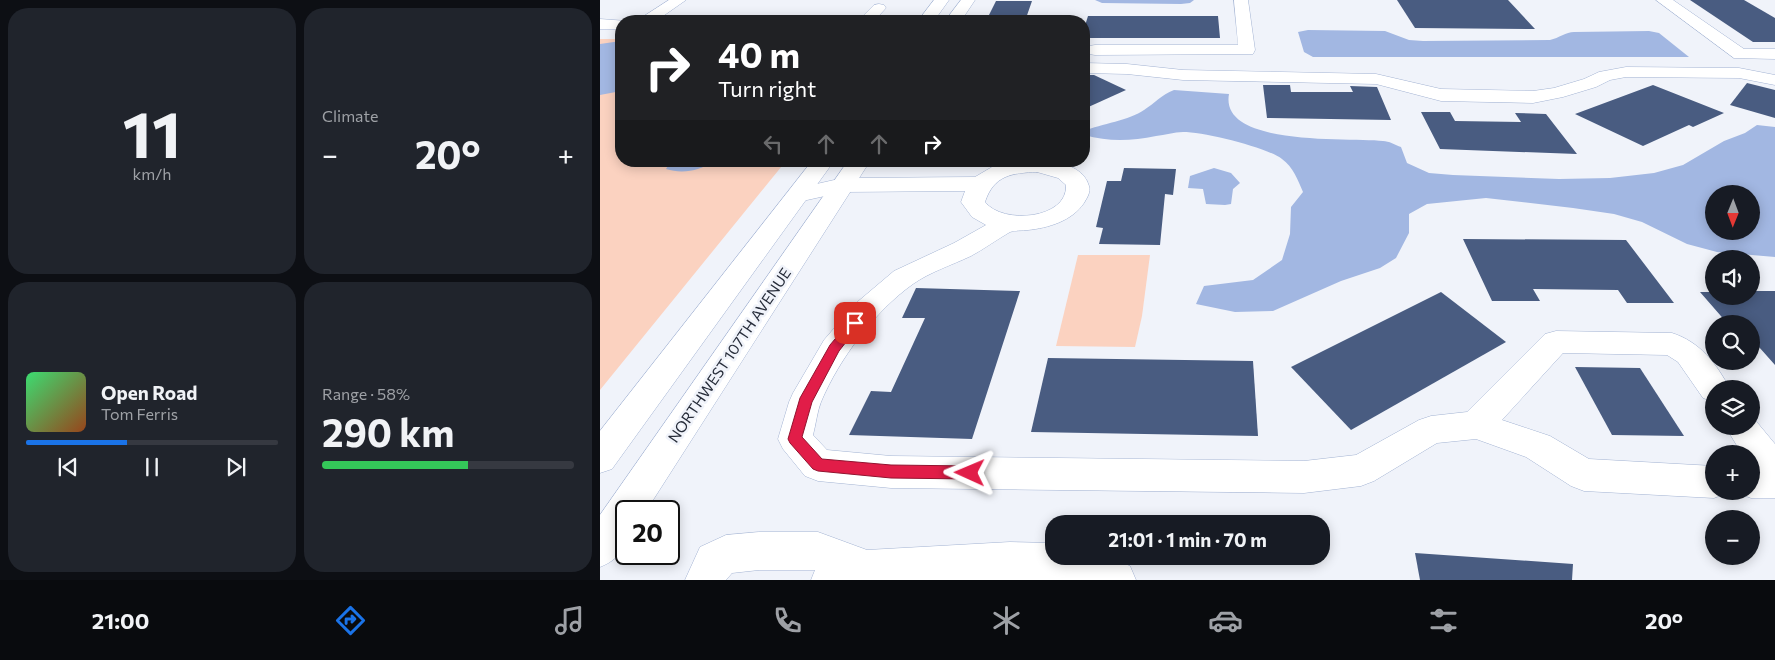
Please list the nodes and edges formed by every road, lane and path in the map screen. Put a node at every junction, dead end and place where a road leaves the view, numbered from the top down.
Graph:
1 (679, 0) edge
2 (942, 0) edge
3 (968, 0) edge
4 (1241, 0) edge
5 (1664, 0) edge
6 (879, 8) dead end
7 (655, 15) edge
8 (872, 15) edge
9 (931, 15) edge
10 (957, 15) edge
11 (600, 24) edge
12 (615, 24) edge
13 (1090, 50) edge
14 (1775, 54) edge
15 (1090, 68) edge
16 (1455, 78) dead end
17 (1540, 79) dead end
18 (1596, 80) junction
19 (1775, 80) edge
20 (1466, 96) junction
21 (819, 167) edge
22 (855, 167) edge
23 (1010, 167) edge
24 (1049, 167) edge
25 (977, 193) junction
26 (837, 194) junction
27 (798, 195) junction
28 (1008, 223) junction
29 (1708, 380) edge
30 (1476, 425) junction
31 (1748, 435) edge
32 (600, 458) edge
33 (1775, 472) edge
34 (1705, 482) edge
35 (1760, 482) edge
36 (1775, 482) edge
37 (600, 548) edge
38 (849, 575) edge
39 (706, 580) edge
40 (1116, 580) edge

1 - 7 main road
2 - 9 main road
3 - 10 main road
4 - 13 main road
5 - 14 main road
6 - 8 main road
11 - 12 main road
15 - 20 main road
16 - 20 main road
17 - 18 main road
18 - 19 main road
18 - 20 main road
21 - 27 main road
22 - 26 main road, NORTHWEST 107TH AVENUE
23 - 25 main road
24 - 28 main road
25 - 26 main road
25 - 28 main road
26 - 27 main road
26 - 37 main road, NORTHWEST 107TH AVENUE
27 - 32 main road
28 - 30 main road
29 - 30 main road
30 - 34 main road
31 - 33 main road
35 - 36 main road
38 - 39 main road
38 - 40 main road

